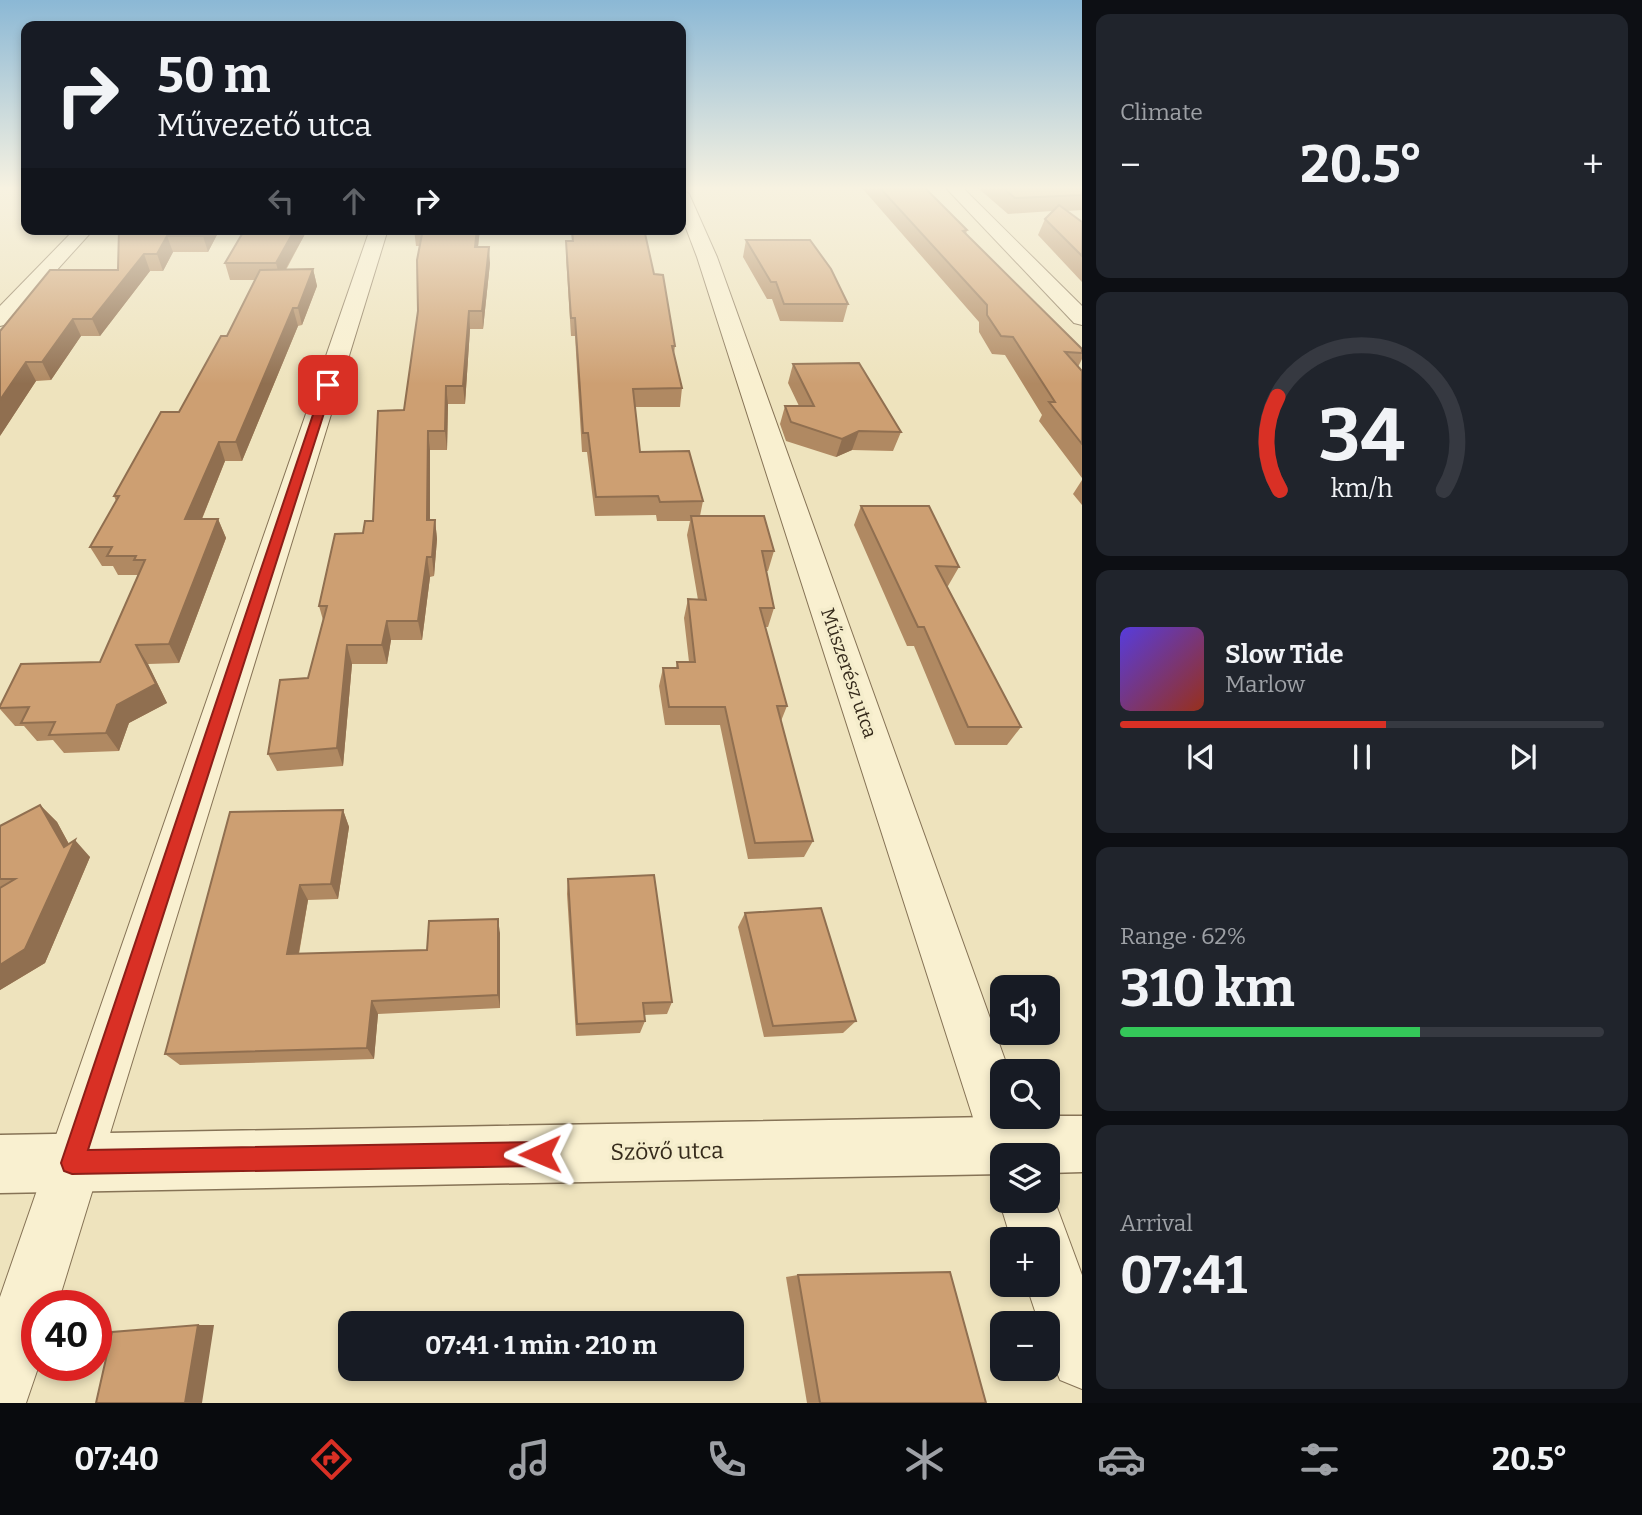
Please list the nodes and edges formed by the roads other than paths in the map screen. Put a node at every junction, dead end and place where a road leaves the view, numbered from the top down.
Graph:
1 (62, 253) edge
2 (371, 253) edge
3 (704, 253) edge
4 (1018, 253) edge
5 (1082, 318) edge
6 (0, 319) edge
7 (1008, 1143) edge
8 (1082, 1144) edge
9 (1060, 1146) edge
10 (990, 1150) edge
11 (72, 1163) junction
12 (0, 1164) edge
13 (1060, 1296) edge
14 (1082, 1359) edge
15 (0, 1389) edge

1 - 6 street
2 - 11 street
3 - 7 street, Műszerész utca
4 - 5 street
8 - 9 street, Szövő utca
10 - 11 street, Szövő utca
11 - 12 street, Szövő utca
11 - 15 street
13 - 14 street

